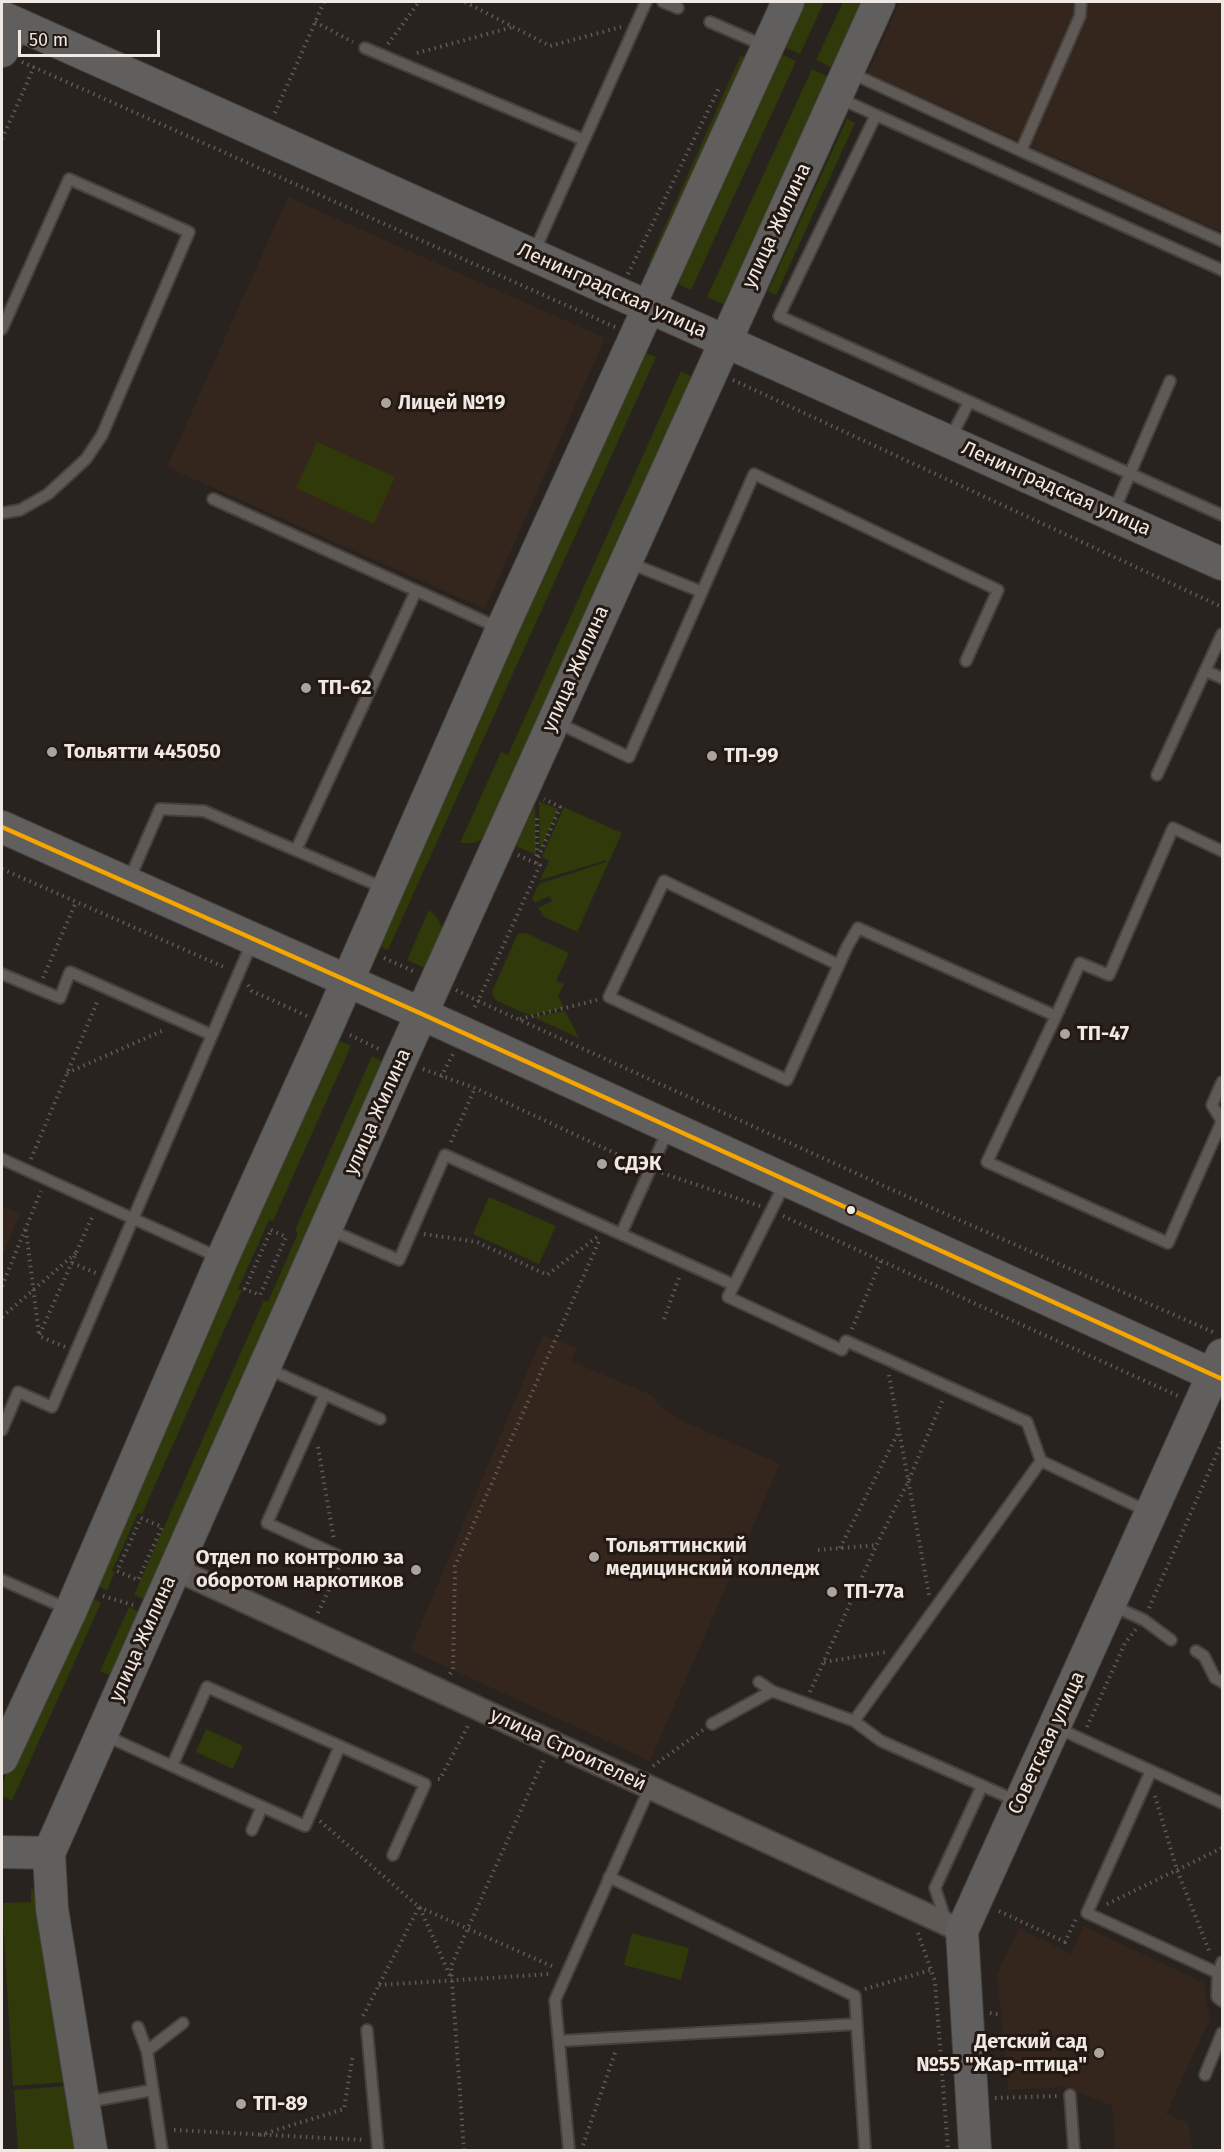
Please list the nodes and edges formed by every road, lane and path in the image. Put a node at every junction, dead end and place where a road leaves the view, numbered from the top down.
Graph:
1 (324, 2) edge
2 (419, 2) edge
3 (465, 2) edge
4 (646, 2) edge
5 (663, 2) edge
6 (788, 2) edge
7 (879, 2) edge
8 (1080, 2) edge
9 (678, 8) dead end
10 (8, 20) edge
11 (315, 22) junction
12 (710, 22) dead end
13 (636, 23) junction
14 (513, 27) junction
15 (768, 47) junction
16 (365, 48) joint
17 (381, 55) junction
18 (10, 56) edge
19 (393, 60) junction
20 (34, 67) junction
21 (723, 80) dead end
22 (842, 84) junction
23 (876, 115) junction
24 (285, 118) dead end
25 (2, 139) edge
26 (584, 140) junction
27 (1021, 151) junction
28 (1222, 241) edge
29 (533, 255) junction
30 (1222, 270) edge
31 (619, 277) junction
32 (653, 296) junction
33 (2, 329) edge
34 (635, 336) junction
35 (724, 342) junction
36 (711, 370) junction
37 (1170, 381) dead end
38 (969, 402) junction
39 (950, 441) junction
40 (1130, 474) junction
41 (213, 499) dead end
42 (2, 513) edge
43 (1113, 515) junction
44 (1222, 515) edge
45 (1219, 558) edge
46 (626, 561) junction
47 (416, 591) junction
48 (702, 592) junction
49 (1222, 607) edge
50 (502, 629) junction
51 (1222, 634) edge
52 (966, 661) dead end
53 (1206, 671) junction
54 (1222, 678) edge
55 (553, 720) junction
56 (1157, 775) dead end
57 (537, 796) dead end
58 (537, 807) dead end
59 (2, 827) edge
60 (296, 850) junction
61 (1222, 851) edge
62 (2, 871) edge
63 (127, 884) junction
64 (387, 889) junction
65 (76, 902) junction
66 (253, 939) junction
67 (380, 957) dead end
68 (839, 965) junction
69 (417, 973) dead end
70 (2, 974) edge
71 (238, 974) junction
72 (347, 980) junction
73 (448, 986) dead end
74 (104, 987) junction
75 (38, 990) junction
76 (609, 997) junction
77 (478, 1001) junction
78 (422, 1014) junction
79 (471, 1016) dead end
80 (1056, 1016) junction
81 (519, 1019) junction
82 (183, 1022) junction
83 (328, 1025) junction
84 (212, 1035) junction
85 (453, 1054) dead end
86 (401, 1059) junction
87 (66, 1073) junction
88 (441, 1077) junction
89 (1222, 1082) edge
90 (475, 1088) junction
91 (1222, 1121) edge
92 (670, 1126) junction
93 (445, 1155) junction
94 (2, 1159) edge
95 (650, 1169) junction
96 (26, 1171) junction
97 (46, 1180) junction
98 (786, 1180) junction
99 (99, 1203) junction
100 (771, 1210) junction
101 (133, 1219) junction
102 (327, 1228) junction
103 (26, 1229) junction
104 (411, 1232) junction
105 (621, 1234) junction
106 (286, 1237) joint
107 (77, 1252) junction
108 (222, 1259) junction
109 (881, 1261) junction
110 (72, 1263) junction
111 (685, 1263) junction
112 (108, 1278) junction
113 (734, 1285) junction
114 (2, 1286) edge
115 (33, 1289) junction
116 (2, 1317) edge
117 (664, 1319) dead end
118 (39, 1336) junction
119 (846, 1341) junction
120 (76, 1352) junction
121 (886, 1359) junction
122 (1220, 1361) edge
123 (263, 1367) junction
124 (948, 1387) junction
125 (325, 1394) junction
126 (1200, 1405) junction
127 (314, 1419) junction
128 (380, 1419) dead end
129 (2, 1430) edge
130 (899, 1430) junction
131 (1222, 1442) edge
132 (1041, 1461) junction
133 (908, 1482) junction
134 (1151, 1512) junction
135 (877, 1545) junction
136 (840, 1548) junction
137 (818, 1550) dead end
138 (337, 1555) junction
139 (175, 1569) junction
140 (2, 1580) edge
141 (138, 1580) joint
142 (75, 1599) junction
143 (1110, 1604) junction
144 (156, 1612) junction
145 (932, 1612) junction
146 (317, 1616) dead end
147 (1144, 1620) junction
148 (1171, 1640) dead end
149 (906, 1649) junction
150 (1196, 1651) dead end
151 (824, 1662) junction
152 (458, 1682) dead end
153 (759, 1682) dead end
154 (1222, 1682) edge
155 (772, 1691) junction
156 (805, 1703) junction
157 (854, 1721) junction
158 (470, 1723) dead end
159 (712, 1724) joint
160 (1068, 1733) junction
161 (101, 1734) junction
162 (552, 1742) junction
163 (340, 1746) junction
164 (2, 1758) edge
165 (172, 1766) junction
166 (1151, 1772) junction
167 (649, 1778) junction
168 (425, 1784) junction
169 (982, 1786) junction
170 (1153, 1790) dead end
171 (1020, 1803) junction
172 (1222, 1803) edge
173 (262, 1807) junction
174 (311, 1812) junction
175 (252, 1830) dead end
176 (1222, 1848) edge
177 (2, 1852) edge
178 (49, 1853) junction
179 (393, 1855) dead end
180 (1177, 1870) junction
181 (609, 1877) junction
182 (1004, 1900) dead end
183 (420, 1907) junction
184 (999, 1911) junction
185 (1087, 1913) junction
186 (995, 1919) dead end
187 (955, 1927) junction
188 (468, 1928) junction
189 (1220, 1968) edge
190 (931, 1970) dead end
191 (567, 1973) junction
192 (452, 1980) junction
193 (935, 1981) dead end
194 (380, 1984) junction
195 (850, 1993) junction
196 (1222, 2001) edge
197 (986, 2012) dead end
198 (183, 2023) dead end
199 (987, 2023) dead end
200 (857, 2024) junction
201 (138, 2027) dead end
202 (362, 2028) joint
203 (1222, 2033) edge
204 (621, 2038) junction
205 (559, 2041) junction
206 (355, 2046) dead end
207 (147, 2051) junction
208 (1205, 2075) dead end
209 (153, 2090) junction
210 (1070, 2095) joint
211 (992, 2098) dead end
212 (84, 2102) junction
213 (159, 2130) junction
214 (260, 2135) junction
215 (377, 2146) edge
216 (91, 2151) edge
217 (162, 2151) edge
218 (464, 2151) edge
219 (569, 2151) edge
220 (581, 2151) edge
221 (865, 2151) edge
222 (948, 2151) edge
223 (975, 2151) edge
224 (1074, 2151) edge

1 - 11 path
2 - 17 path
3 - 14 path
4 - 13 lane
5 - 9 lane
6 - 15 main road
7 - 22 main road, улица Жилина
8 - 27 lane
10 - 18 main road
10 - 29 main road, Ленинградская улица
11 - 16 path
11 - 24 path
12 - 15 lane
13 - 14 path
13 - 26 lane
14 - 19 path
15 - 32 main road
16 - 17 lane
17 - 19 lane
18 - 20 path
19 - 26 lane
20 - 25 path
20 - 34 path
21 - 31 path
22 - 23 lane
22 - 27 lane
22 - 35 main road, улица Жилина
23 - 30 lane
23 - 38 lane
26 - 29 lane
27 - 28 lane
29 - 31 main road, Ленинградская улица
31 - 32 main road, Ленинградская улица
31 - 32 path
32 - 34 main road
32 - 35 main road, Ленинградская улица
33 - 42 lane
34 - 50 main road
35 - 36 main road, улица Жилина
35 - 39 main road, Ленинградская улица
36 - 46 main road, улица Жилина
36 - 49 path
37 - 40 lane
38 - 39 lane
38 - 40 lane
39 - 43 main road, Ленинградская улица
40 - 43 lane
40 - 44 lane
41 - 47 lane
43 - 45 main road, Ленинградская улица
46 - 48 lane
46 - 55 main road, улица Жилина
47 - 50 lane
47 - 60 lane
48 - 52 lane
48 - 55 lane
50 - 64 main road
51 - 53 lane
53 - 54 lane
53 - 56 lane
55 - 78 main road, улица Жилина
57 - 58 path
59 - 63 main road
60 - 63 lane
60 - 64 lane
61 - 80 lane
62 - 65 path
63 - 66 main road
64 - 72 main road
65 - 71 path
65 - 75 path
66 - 71 lane
66 - 72 main road
67 - 69 path
68 - 76 lane
68 - 76 lane
68 - 80 lane
70 - 75 lane
71 - 83 path
71 - 84 lane
72 - 78 main road
72 - 83 main road
73 - 77 path
74 - 75 lane
74 - 82 lane
74 - 87 path
76 - 81 path
77 - 79 path
77 - 81 path
78 - 86 main road, улица Жилина
78 - 92 main road
80 - 91 lane
81 - 122 path
82 - 84 lane
82 - 87 path
83 - 86 path
83 - 108 main road
84 - 101 lane
85 - 88 path
86 - 88 path
86 - 102 main road, улица Жилина
87 - 96 path
88 - 90 path
89 - 91 lane
90 - 93 path
90 - 95 path
92 - 95 lane
92 - 98 main road
93 - 104 lane
93 - 105 lane
94 - 96 lane
95 - 100 path
95 - 105 lane
96 - 97 lane
97 - 99 lane
97 - 103 path
98 - 100 lane
98 - 122 main road
99 - 101 lane
99 - 107 path
100 - 109 path
100 - 113 lane
101 - 108 lane
101 - 112 lane
102 - 104 lane
102 - 123 main road, улица Жилина
103 - 114 path
103 - 115 path
104 - 152 path
105 - 111 lane
106 - 106 path
107 - 110 path
107 - 115 path
108 - 142 main road
109 - 119 path
109 - 126 path
110 - 112 path
110 - 118 path
111 - 113 lane
111 - 117 path
112 - 120 lane
113 - 119 lane
115 - 116 path
115 - 118 path
118 - 120 path
119 - 121 lane
120 - 129 lane
121 - 124 lane
121 - 130 path
122 - 126 main road, Советская улица
123 - 125 lane
123 - 139 main road, улица Жилина
124 - 132 lane
124 - 133 path
125 - 127 lane
125 - 128 lane
126 - 134 main road, Советская улица
127 - 138 path
127 - 138 lane
130 - 133 path
130 - 136 path
131 - 147 path
132 - 134 lane
132 - 145 lane
133 - 135 path
133 - 145 path
134 - 143 main road, Советская улица
135 - 136 path
135 - 151 path
136 - 137 path
138 - 146 path
139 - 144 main road, улица Жилина
139 - 162 street, улица Строителей
140 - 142 lane
141 - 141 path
142 - 144 path
142 - 164 main road
143 - 147 lane
143 - 160 main road, Советская улица
144 - 161 main road, улица Жилина
145 - 149 lane
147 - 148 lane
147 - 160 path
149 - 151 path
149 - 157 lane
150 - 154 lane
151 - 156 path
153 - 155 lane
155 - 156 lane
155 - 159 lane
156 - 157 lane
157 - 169 lane
158 - 168 path
159 - 167 path
160 - 166 lane
160 - 171 main road, Советская улица
161 - 165 lane
161 - 178 main road, улица Жилина
162 - 167 street, улица Строителей
162 - 188 path
163 - 165 lane
163 - 168 lane
163 - 174 lane
165 - 173 lane
166 - 172 lane
166 - 185 lane
167 - 181 lane
167 - 187 street, улица Строителей
168 - 179 lane
169 - 171 lane
169 - 187 lane
170 - 180 path
171 - 187 main road, Советская улица
173 - 174 lane
173 - 175 lane
174 - 183 path
176 - 180 path
177 - 178 main road
178 - 212 main road, улица Жилина
180 - 185 path
180 - 189 path
181 - 191 lane
181 - 195 lane
182 - 184 path
183 - 188 path
183 - 192 path
183 - 194 path
184 - 185 path
184 - 186 path
185 - 189 lane
187 - 223 main road, Советская улица
188 - 191 path
188 - 192 path
189 - 196 lane
190 - 195 path
191 - 192 path
191 - 205 lane
192 - 194 path
192 - 218 path
193 - 222 path
194 - 202 path
195 - 200 lane
197 - 199 path
198 - 207 lane
200 - 204 lane
200 - 221 lane
201 - 207 lane
202 - 215 lane
203 - 208 lane
204 - 205 lane
204 - 220 path
205 - 219 lane
206 - 214 path
207 - 209 lane
209 - 212 lane
209 - 213 lane
210 - 211 path
210 - 224 lane
212 - 216 main road, улица Жилина
213 - 214 path
213 - 217 lane
214 - 215 path

